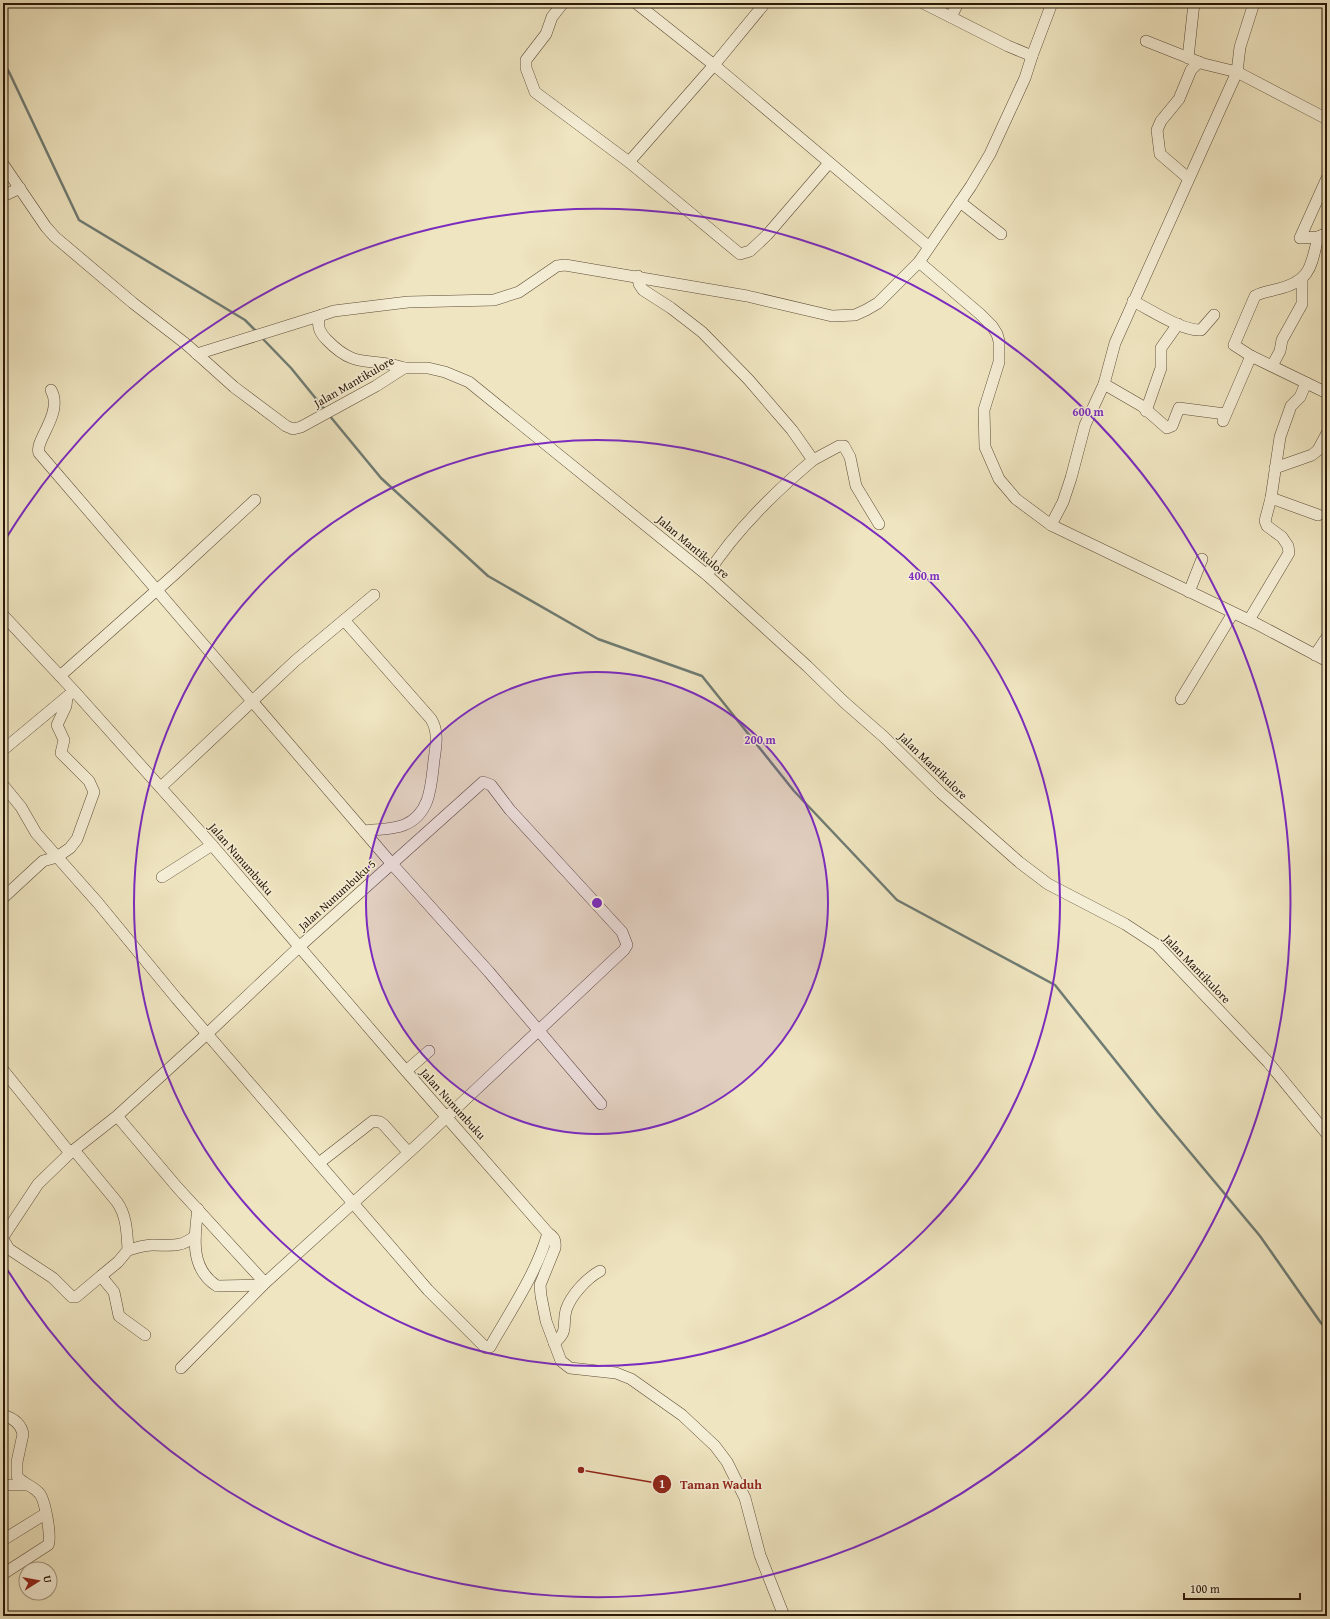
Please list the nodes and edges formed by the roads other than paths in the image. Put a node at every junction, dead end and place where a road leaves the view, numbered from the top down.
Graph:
1 (563, 3) edge
2 (636, 3) edge
3 (765, 3) edge
4 (923, 3) edge
5 (958, 3) edge
6 (1052, 3) edge
7 (1194, 3) edge
8 (1254, 3) edge
9 (951, 17) junction
10 (1146, 41) dead end
11 (1032, 56) junction
12 (1188, 58) junction
13 (1199, 62) junction
14 (714, 65) junction
15 (1237, 72) junction
16 (1327, 119) edge
17 (628, 162) junction
18 (829, 163) junction
19 (3, 164) edge
20 (1188, 178) junction
21 (1327, 178) edge
22 (20, 188) junction
23 (3, 196) edge
24 (960, 202) junction
25 (1002, 234) dead end
26 (1322, 235) edge
27 (928, 246) junction
28 (919, 262) junction
29 (638, 276) junction
30 (1302, 279) junction
31 (1133, 301) junction
32 (322, 315) junction
33 (1214, 315) dead end
34 (1178, 324) junction
35 (202, 352) junction
36 (1251, 356) junction
37 (1272, 366) junction
38 (404, 368) junction
39 (1306, 383) junction
40 (1104, 384) junction
41 (51, 390) dead end
42 (1327, 393) edge
43 (1146, 411) junction
44 (1327, 433) edge
45 (814, 460) junction
46 (1275, 468) junction
47 (1271, 498) junction
48 (255, 500) dead end
49 (1318, 515) dead end
50 (879, 524) dead end
51 (1051, 525) junction
52 (1202, 559) dead end
53 (707, 575) junction
54 (157, 590) junction
55 (1189, 592) junction
56 (374, 595) dead end
57 (1233, 613) junction
58 (3, 615) edge
59 (344, 620) junction
60 (1248, 620) junction
61 (1327, 637) edge
62 (1315, 655) junction
63 (1327, 661) edge
64 (60, 676) junction
65 (71, 694) junction
66 (1181, 699) dead end
67 (253, 700) junction
68 (3, 750) edge
69 (3, 785) edge
70 (161, 787) junction
71 (364, 831) junction
72 (212, 845) junction
73 (57, 857) junction
74 (392, 864) junction
75 (162, 877) dead end
76 (3, 898) edge
77 (299, 947) junction
78 (538, 1030) junction
79 (208, 1033) junction
80 (429, 1051) dead end
81 (3, 1070) edge
82 (406, 1071) junction
83 (601, 1104) dead end
84 (117, 1116) junction
85 (447, 1116) junction
86 (1327, 1134) edge
87 (72, 1152) junction
88 (408, 1152) junction
89 (319, 1163) junction
90 (352, 1202) junction
91 (198, 1209) junction
92 (548, 1233) junction
93 (195, 1236) junction
94 (3, 1238) edge
95 (128, 1250) junction
96 (600, 1271) dead end
97 (101, 1276) junction
98 (264, 1284) junction
99 (145, 1335) dead end
100 (554, 1343) junction
101 (182, 1368) dead end
102 (3, 1415) edge
103 (26, 1484) junction
104 (3, 1485) edge
105 (46, 1514) junction
106 (3, 1540) edge
107 (3, 1574) edge
108 (784, 1616) edge

1 - 17 street
2 - 14 street
3 - 14 street
4 - 9 street
5 - 9 street
6 - 11 street
7 - 12 street
8 - 15 street
9 - 11 street
10 - 12 street
11 - 24 street
12 - 13 street
13 - 15 street
13 - 20 street
14 - 17 street
14 - 18 street
15 - 16 street
15 - 20 street
17 - 18 street
18 - 27 street
19 - 22 street, Jalan Mantikulore
20 - 31 street
21 - 26 street
22 - 23 street
22 - 35 street, Jalan Mantikulore
24 - 25 street
24 - 27 street
26 - 30 street
27 - 28 street
28 - 29 street
28 - 51 street
29 - 32 street
29 - 45 street
30 - 36 street
30 - 37 street
31 - 34 street
31 - 40 street
32 - 35 street
32 - 38 street
33 - 34 street
34 - 43 street
35 - 38 street, Jalan Mantikulore
36 - 37 street
36 - 43 street
37 - 39 street
38 - 53 street, Jalan Mantikulore
39 - 42 street
39 - 46 street
40 - 43 street
40 - 51 street
41 - 54 street
44 - 46 street
45 - 50 street
45 - 53 street
46 - 47 street
47 - 49 street
47 - 60 street
48 - 54 street
51 - 55 street
52 - 55 street
53 - 86 street, Jalan Mantikulore
54 - 64 street
54 - 67 street
55 - 57 street
56 - 59 street
57 - 60 street
57 - 66 street
58 - 64 street, Jalan Nunumbuku
59 - 67 street
59 - 71 street
60 - 62 street
61 - 62 street
62 - 63 street
64 - 65 street, Jalan Nunumbuku
65 - 68 street
65 - 70 street, Jalan Nunumbuku
65 - 73 street
67 - 70 street
67 - 71 street
69 - 73 street
70 - 72 street, Jalan Nunumbuku
71 - 74 street
72 - 75 street
72 - 77 street, Jalan Nunumbuku
73 - 76 street
73 - 79 street
74 - 77 street, Jalan Nunumbuku 5
74 - 78 street
74 - 78 street, Jalan Nunumbuku 5
77 - 79 street, Jalan Nunumbuku 5
77 - 82 street, Jalan Nunumbuku
78 - 83 street
78 - 85 street
79 - 84 street, Jalan Nunumbuku 5
79 - 89 street
80 - 82 street
81 - 87 street
82 - 85 street, Jalan Nunumbuku
84 - 87 street, Jalan Nunumbuku 5
84 - 91 street
85 - 88 street
85 - 92 street, Jalan Nunumbuku
87 - 94 street, Jalan Nunumbuku 5
87 - 95 street
88 - 89 street
88 - 90 street
89 - 90 street
90 - 92 street
90 - 98 street
91 - 93 street
91 - 98 street
92 - 100 street, Jalan Nunumbuku
93 - 95 street
93 - 98 street
94 - 97 street
95 - 97 street
96 - 100 street
97 - 99 street
98 - 101 street
100 - 108 street, Jalan Nunumbuku
102 - 103 street
103 - 104 street
103 - 105 street
105 - 106 street
105 - 107 street

